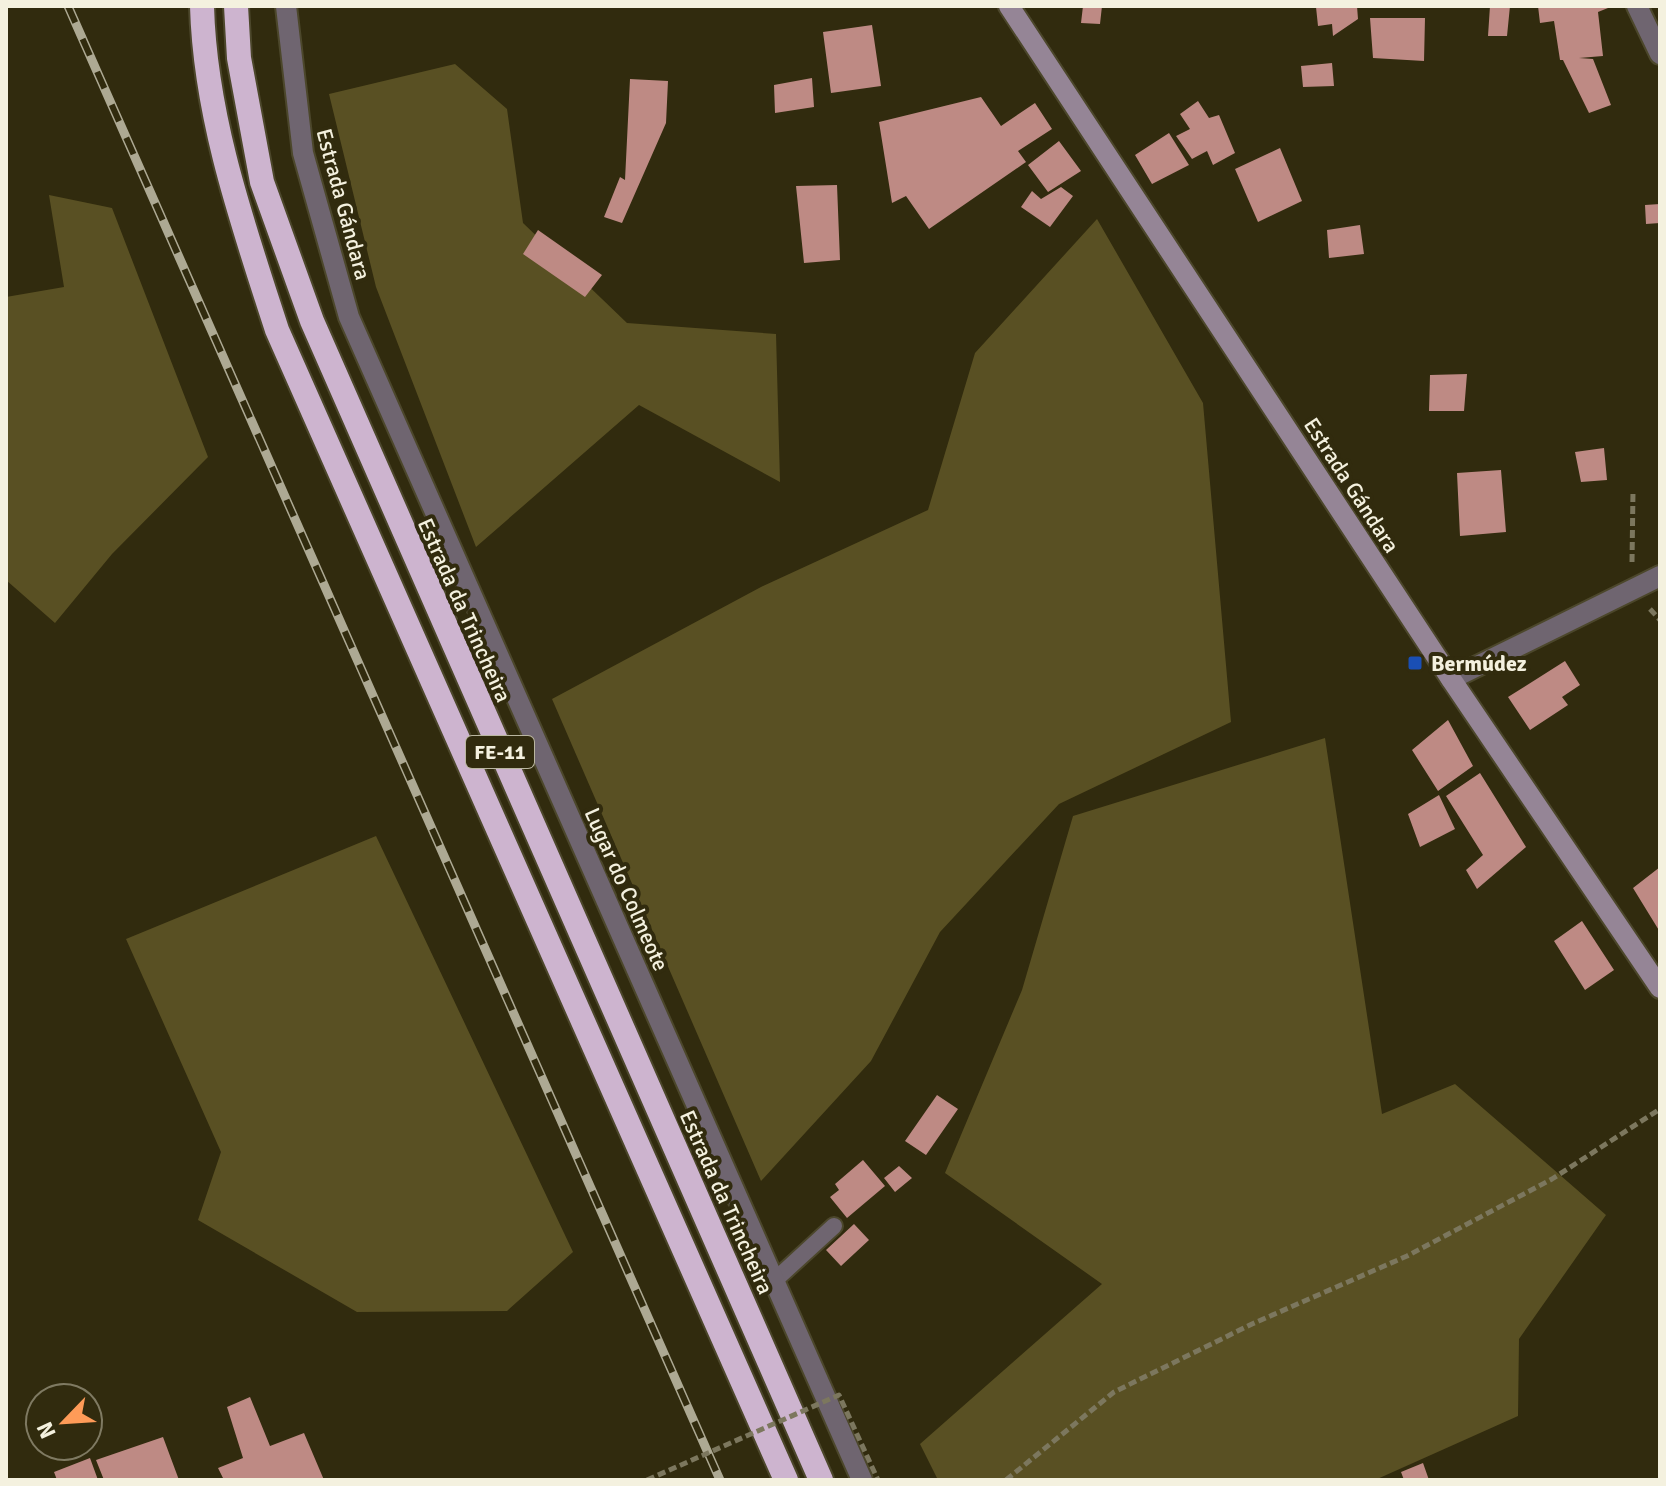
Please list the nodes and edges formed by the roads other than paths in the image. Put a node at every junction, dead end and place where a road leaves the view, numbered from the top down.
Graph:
1 (202, 6) edge
2 (236, 6) edge
3 (286, 6) edge
4 (1009, 6) edge
5 (1637, 6) edge
6 (1660, 54) edge
7 (349, 317) joint
8 (1660, 576) edge
9 (1451, 679) junction
10 (1660, 988) edge
11 (834, 1226) dead end
12 (774, 1281) junction
13 (786, 1480) edge
14 (821, 1480) edge
15 (862, 1480) edge

1 - 13 highway, FE-11
2 - 14 highway, Estrada da Trincheira / FE-11
3 - 7 street, Estrada Gándara
4 - 9 street, Estrada Gándara
5 - 6 street
7 - 12 street, Lugar do Colmeote
8 - 9 street
9 - 10 street, Estrada Gándara
11 - 12 lane
12 - 15 street, Lugar do Colmeote

